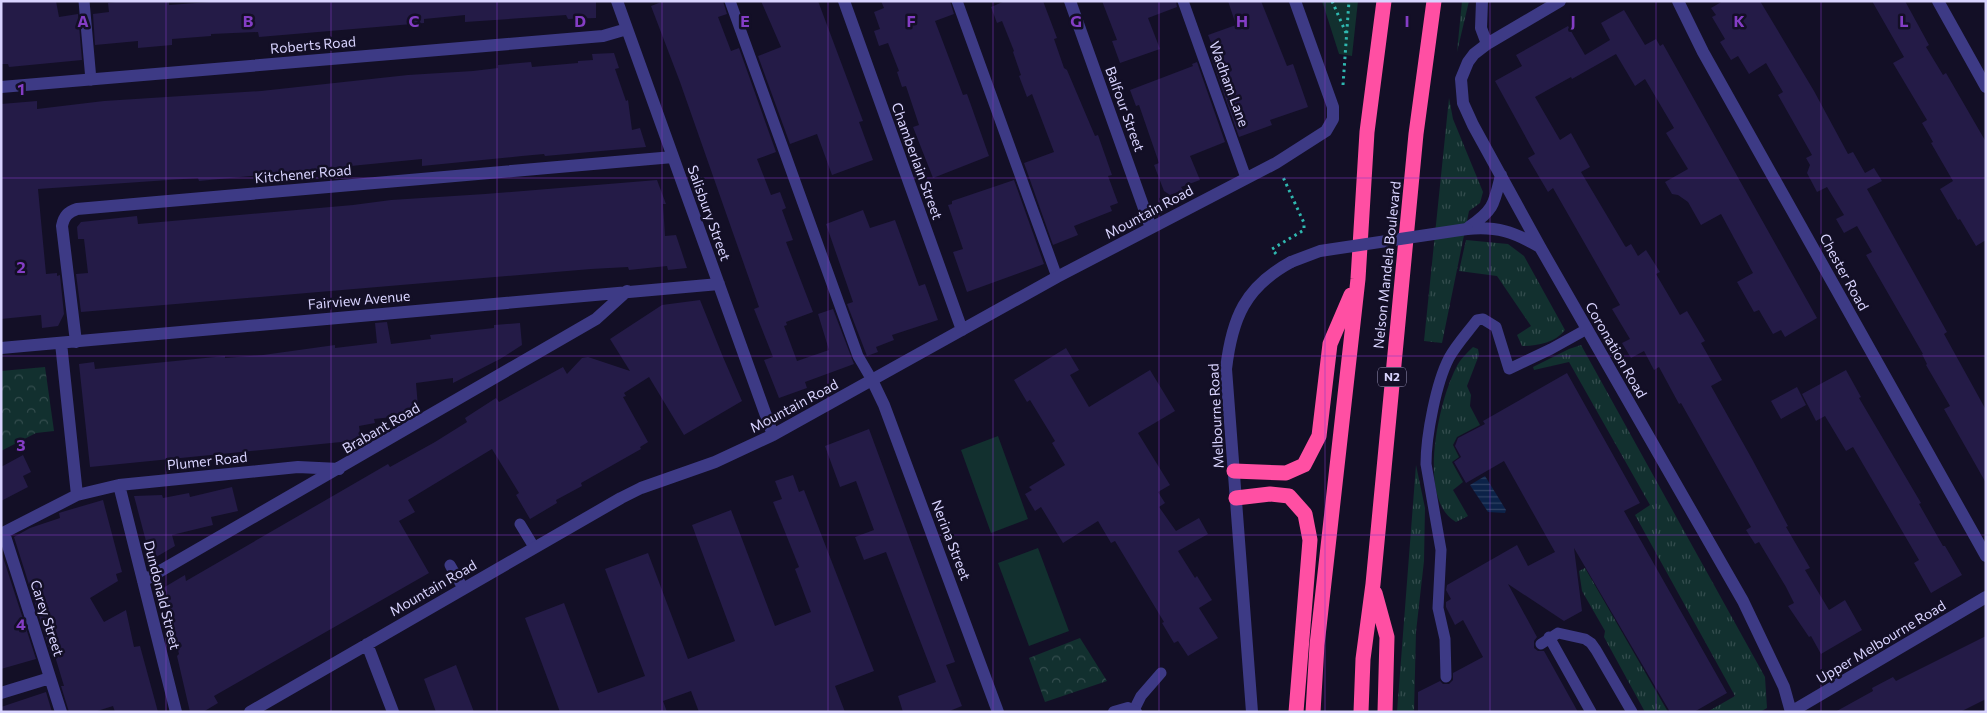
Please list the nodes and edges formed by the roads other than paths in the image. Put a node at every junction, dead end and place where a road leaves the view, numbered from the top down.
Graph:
1 (84, 1) edge
2 (616, 1) edge
3 (730, 1) edge
4 (844, 1) edge
5 (957, 1) edge
6 (1070, 1) edge
7 (1183, 1) edge
8 (1295, 1) edge
9 (1384, 1) edge
10 (1434, 1) edge
11 (1482, 1) edge
12 (1560, 1) edge
13 (1678, 1) edge
14 (1938, 1) edge
15 (626, 29) junction
16 (1487, 44) junction
17 (91, 80) junction
18 (1, 87) edge
19 (1986, 87) edge
20 (673, 157) junction
21 (1501, 176) junction
22 (1246, 178) junction
23 (1151, 228) junction
24 (1466, 229) junction
25 (1540, 248) junction
26 (1057, 277) junction
27 (1358, 280) junction
28 (719, 284) junction
29 (627, 291) junction
30 (1587, 329) junction
31 (962, 330) junction
32 (76, 342) junction
33 (61, 343) junction
34 (1, 348) edge
35 (872, 380) junction
36 (773, 435) junction
37 (340, 469) junction
38 (1234, 472) junction
39 (119, 485) junction
40 (77, 494) junction
41 (1236, 498) junction
42 (520, 524) dead end
43 (2, 534) edge
44 (534, 547) junction
45 (1986, 556) edge
46 (450, 565) dead end
47 (143, 581) junction
48 (1372, 584) junction
49 (463, 588) junction
50 (1986, 597) edge
51 (367, 644) junction
52 (1160, 674) dead end
53 (1446, 677) dead end
54 (50, 678) junction
55 (1, 693) edge
56 (1135, 711) edge
57 (61, 712) edge
58 (176, 712) edge
59 (250, 712) edge
60 (393, 712) edge
61 (998, 712) edge
62 (1114, 712) edge
63 (1252, 712) edge
64 (1296, 712) edge
65 (1313, 712) edge
66 (1361, 712) edge
67 (1385, 712) edge
68 (1591, 712) edge
69 (1632, 712) edge
70 (1791, 712) edge

1 - 17 lane
2 - 15 street, Salisbury Street
3 - 35 lane
4 - 31 street, Chamberlain Street
5 - 26 lane
6 - 23 street, Balfour Street
7 - 22 lane, Wadham Lane
8 - 22 street, Mountain Road
9 - 27 highway, Nelson Mandela Boulevard
10 - 48 highway, Nelson Mandela Boulevard / N2
11 - 16 street
12 - 16 street, Coronation Road
13 - 45 street, Chester Road
14 - 19 street
15 - 17 street, Roberts Road
15 - 20 street, Salisbury Street
16 - 21 street, Coronation Road
17 - 18 street, Roberts Road
20 - 28 street, Salisbury Street
20 - 32 street, Kitchener Road
21 - 24 street, Melbourne Road
21 - 25 street, Coronation Road
22 - 23 street, Mountain Road
23 - 26 street, Mountain Road
24 - 25 street, Melbourne Road
24 - 38 street, Melbourne Road, bridge
25 - 30 street, Coronation Road
26 - 31 street, Mountain Road
27 - 38 highway
27 - 65 highway, Nelson Mandela Boulevard
28 - 29 street, Fairview Avenue
28 - 36 street, Salisbury Street
29 - 32 street, Fairview Avenue
29 - 37 street, Brabant Road
30 - 53 lane
30 - 70 street, Coronation Road
31 - 35 street, Mountain Road
32 - 33 street, Fairview Avenue
33 - 34 street, Fairview Avenue
33 - 40 street
35 - 36 street, Mountain Road
35 - 61 street, Nerina Street
36 - 44 street, Mountain Road
37 - 39 street, Plumer Road
37 - 47 street, Brabant Road
38 - 41 street, Melbourne Road
39 - 40 street, Plumer Road
39 - 47 street, Dundonald Street
40 - 43 street, Plumer Road
41 - 63 street, Melbourne Road
41 - 64 highway
42 - 44 lane
43 - 54 street, Carey Street
44 - 49 street, Mountain Road
46 - 49 lane
47 - 58 street, Dundonald Street
48 - 66 highway, Nelson Mandela Boulevard / N2
48 - 67 highway
49 - 51 street, Mountain Road
50 - 70 street, Upper Melbourne Road
51 - 59 street, Mountain Road
51 - 60 street
52 - 56 lane
54 - 55 street
54 - 57 street, Carey Street
56 - 62 street
68 - 69 lane

